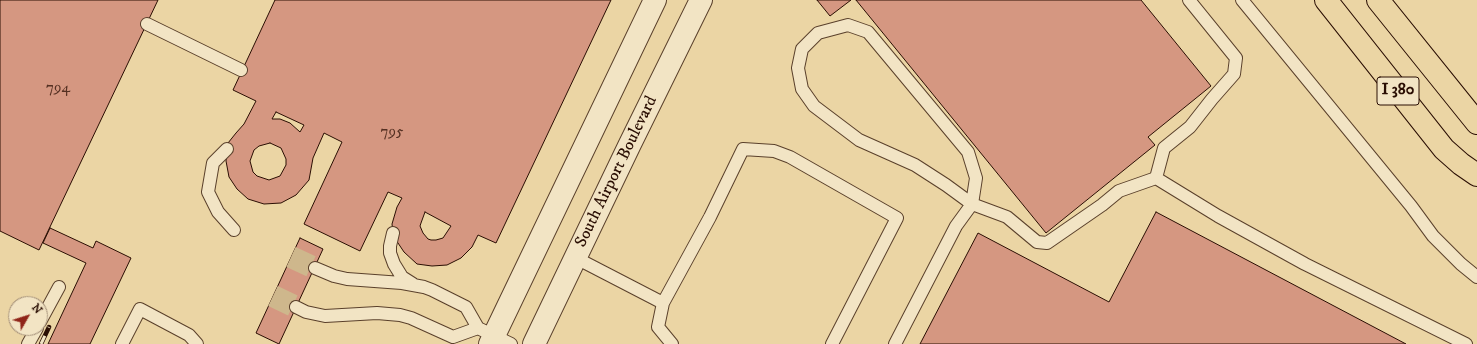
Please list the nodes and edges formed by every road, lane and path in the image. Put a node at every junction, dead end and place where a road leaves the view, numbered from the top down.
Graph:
1 (655, 0) edge
2 (701, 0) edge
3 (1189, 0) edge
4 (1242, 0) edge
5 (1326, 0) edge
6 (1378, 0) edge
7 (147, 24) dead end
8 (242, 70) dead end
9 (1477, 123) edge
10 (227, 149) dead end
11 (1477, 175) edge
12 (1156, 178) junction
13 (972, 204) junction
14 (234, 230) dead end
15 (393, 233) dead end
16 (576, 258) junction
17 (315, 268) tunnel mouth
18 (1477, 277) edge
19 (416, 286) junction
20 (59, 287) dead end
21 (663, 303) junction
22 (48, 307) edge
23 (296, 307) tunnel mouth
24 (493, 338) edge
25 (122, 344) edge
26 (197, 344) edge
27 (534, 344) edge
28 (672, 344) edge
29 (832, 344) edge
30 (895, 344) edge
31 (1466, 344) edge

1 - 24 street
2 - 16 street, South Airport Boulevard
3 - 12 lane
4 - 18 lane
5 - 11 highway, I 380
6 - 9 highway, I 380
7 - 8 lane
10 - 14 lane
12 - 13 lane
12 - 31 lane
13 - 13 lane
13 - 30 lane
15 - 19 lane
16 - 21 lane
16 - 27 street, South Airport Boulevard
17 - 19 lane
19 - 24 lane
20 - 22 lane
21 - 28 lane
21 - 29 lane
23 - 24 lane
25 - 26 lane

